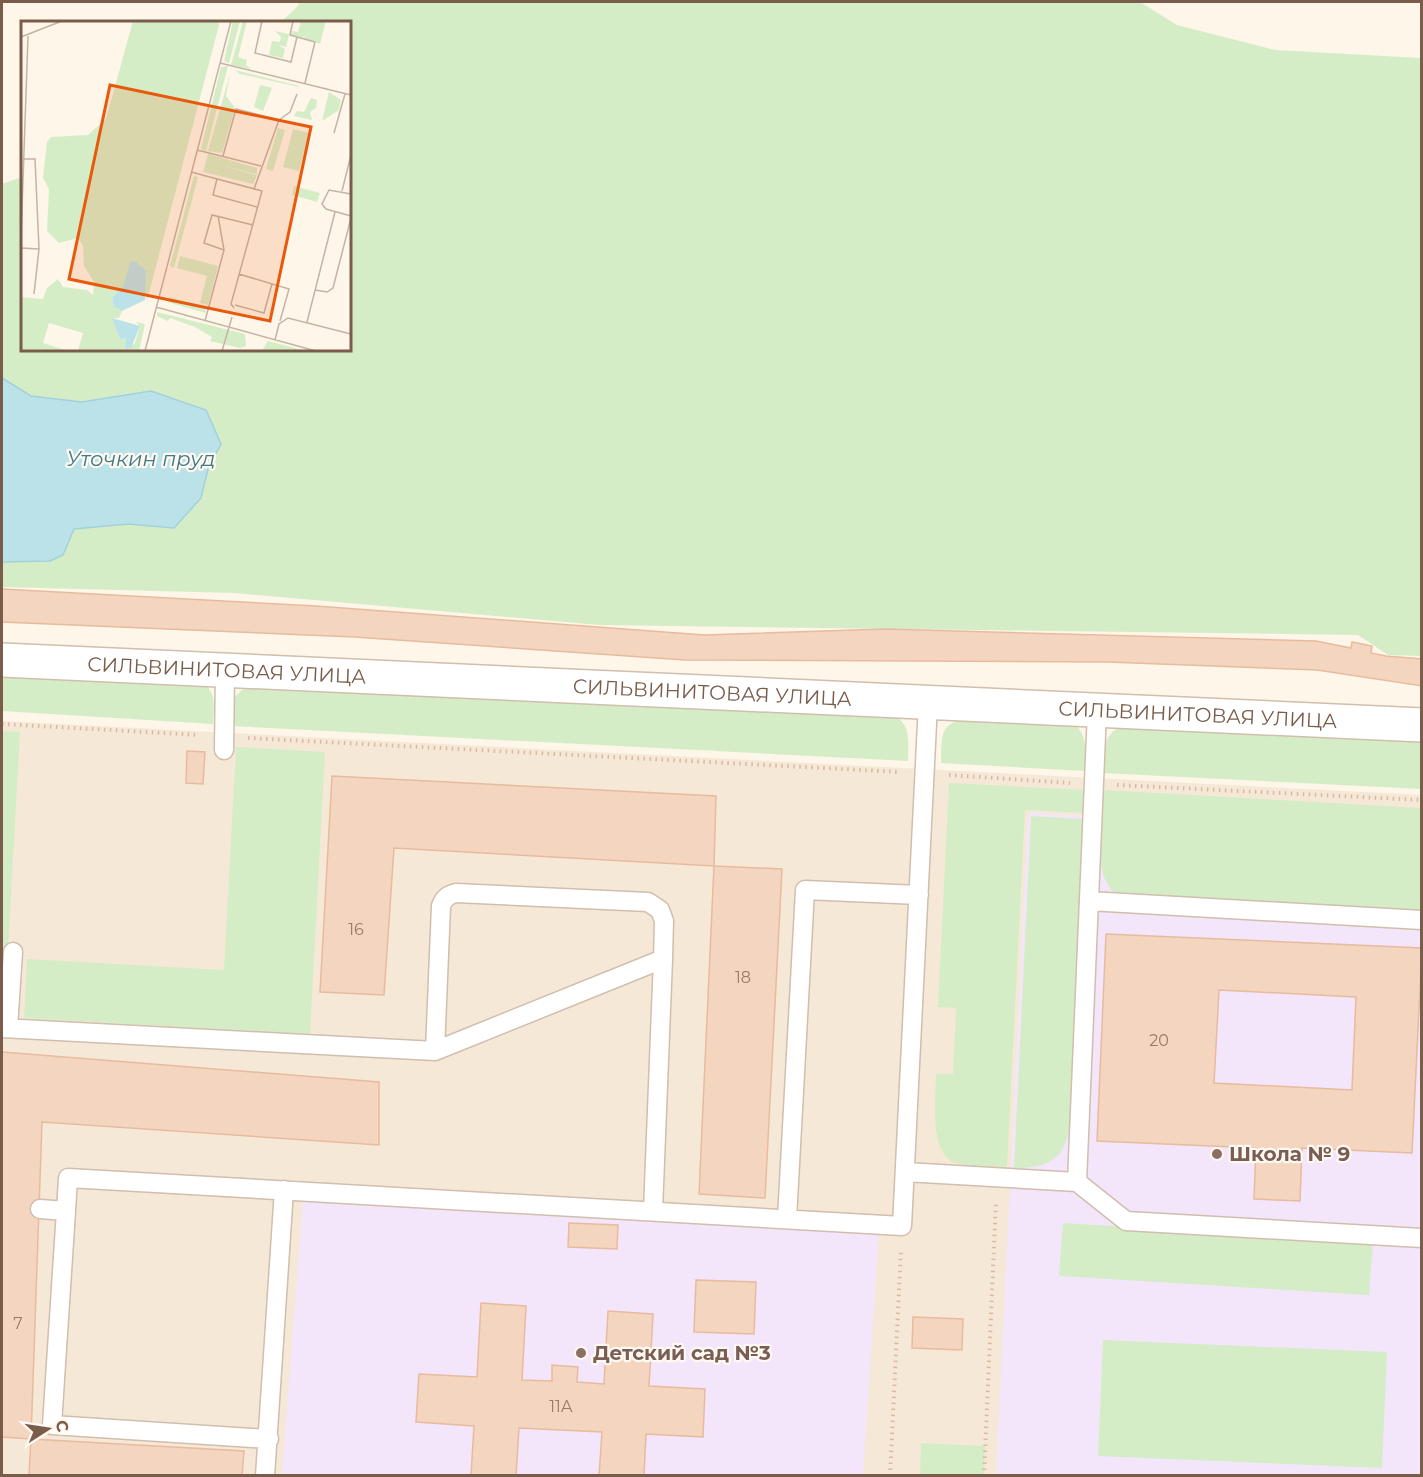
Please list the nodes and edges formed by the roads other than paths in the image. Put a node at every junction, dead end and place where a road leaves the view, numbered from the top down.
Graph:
1 (2, 660) edge
2 (225, 671) junction
3 (928, 703) junction
4 (1097, 711) junction
5 (1422, 725) edge
6 (224, 743) road end
7 (919, 895) junction
8 (1089, 901) junction
9 (1422, 920) edge
10 (13, 952) dead end
11 (663, 959) junction
12 (5, 1028) edge
13 (435, 1051) junction
14 (905, 1172) junction
15 (1077, 1182) junction
16 (284, 1190) junction
17 (39, 1209) dead end
18 (66, 1211) junction
19 (653, 1211) junction
20 (787, 1219) junction
21 (1422, 1238) edge
22 (269, 1439) junction
23 (266, 1476) edge

1 - 2 street, СИЛЬВИНИТОВАЯ УЛИЦА
2 - 3 street, СИЛЬВИНИТОВАЯ УЛИЦА
2 - 6 lane
3 - 4 street, СИЛЬВИНИТОВАЯ УЛИЦА
3 - 7 lane
4 - 5 street, СИЛЬВИНИТОВАЯ УЛИЦА
4 - 8 lane
7 - 14 lane
7 - 20 lane
8 - 9 lane
8 - 15 lane
10 - 12 lane
11 - 13 lane
11 - 13 lane
11 - 19 lane
12 - 13 lane
14 - 15 lane
14 - 20 lane
15 - 21 lane
16 - 18 lane
16 - 19 lane
16 - 22 lane
17 - 18 lane
18 - 22 lane
19 - 20 lane
22 - 23 lane

